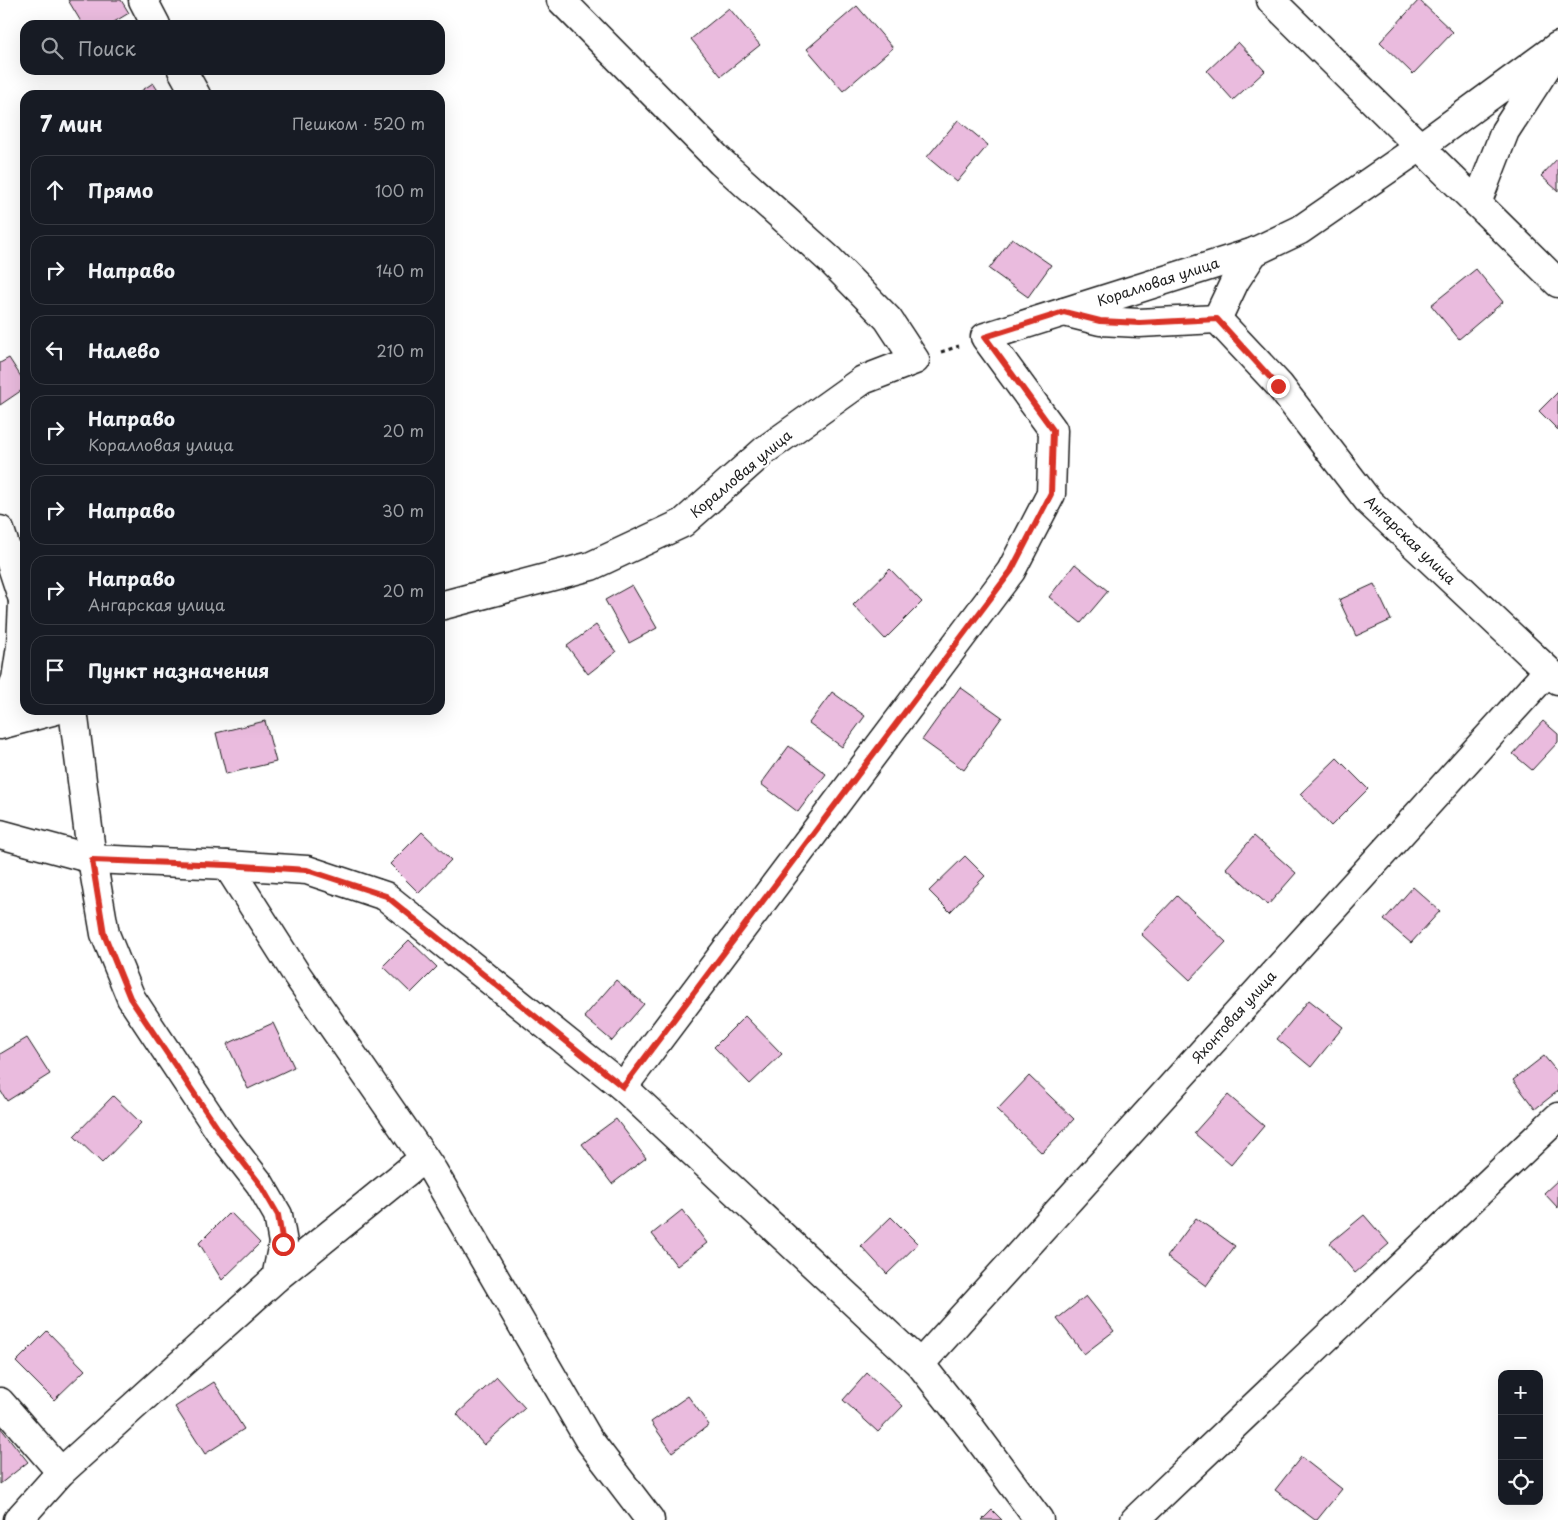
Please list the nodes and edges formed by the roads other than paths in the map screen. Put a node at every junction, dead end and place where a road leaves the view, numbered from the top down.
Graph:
1 (144, 0) edge
2 (561, 0) edge
3 (1271, 0) edge
4 (154, 20) edge
5 (1558, 48) edge
6 (185, 75) edge
7 (193, 90) edge
8 (1420, 147) junction
9 (1477, 203) junction
10 (1254, 252) junction
11 (1558, 283) edge
12 (1064, 312) junction
13 (1217, 319) junction
14 (0, 530) edge
15 (20, 592) edge
16 (445, 605) edge
17 (20, 646) edge
18 (1553, 675) edge
19 (37, 715) edge
20 (74, 715) edge
21 (0, 718) edge
22 (0, 725) edge
23 (0, 834) edge
24 (92, 860) junction
25 (227, 865) junction
26 (623, 1087) junction
27 (1558, 1117) edge
28 (424, 1158) junction
29 (276, 1278) junction
30 (920, 1364) junction
31 (0, 1402) edge
32 (61, 1472) junction
33 (18, 1520) edge
34 (650, 1520) edge
35 (1038, 1520) edge
36 (1135, 1520) edge

1 - 4 street
2 - 16 street, Коралловая улица
3 - 8 street
5 - 8 street, Коралловая улица
5 - 9 street
6 - 7 street
8 - 9 street
8 - 10 street, Коралловая улица
9 - 11 street
10 - 12 street, Коралловая улица
10 - 13 street
12 - 13 street
12 - 26 street, Коралловая улица
13 - 18 street, Ангарская улица
14 - 15 street
17 - 21 street
18 - 30 street, Яхонтовая улица
19 - 22 street
20 - 24 street
23 - 24 street
24 - 25 street
24 - 29 street
25 - 26 street
25 - 28 street
26 - 30 street
27 - 36 street
28 - 29 street
28 - 34 street
29 - 32 street
30 - 35 street
31 - 32 street
32 - 33 street

